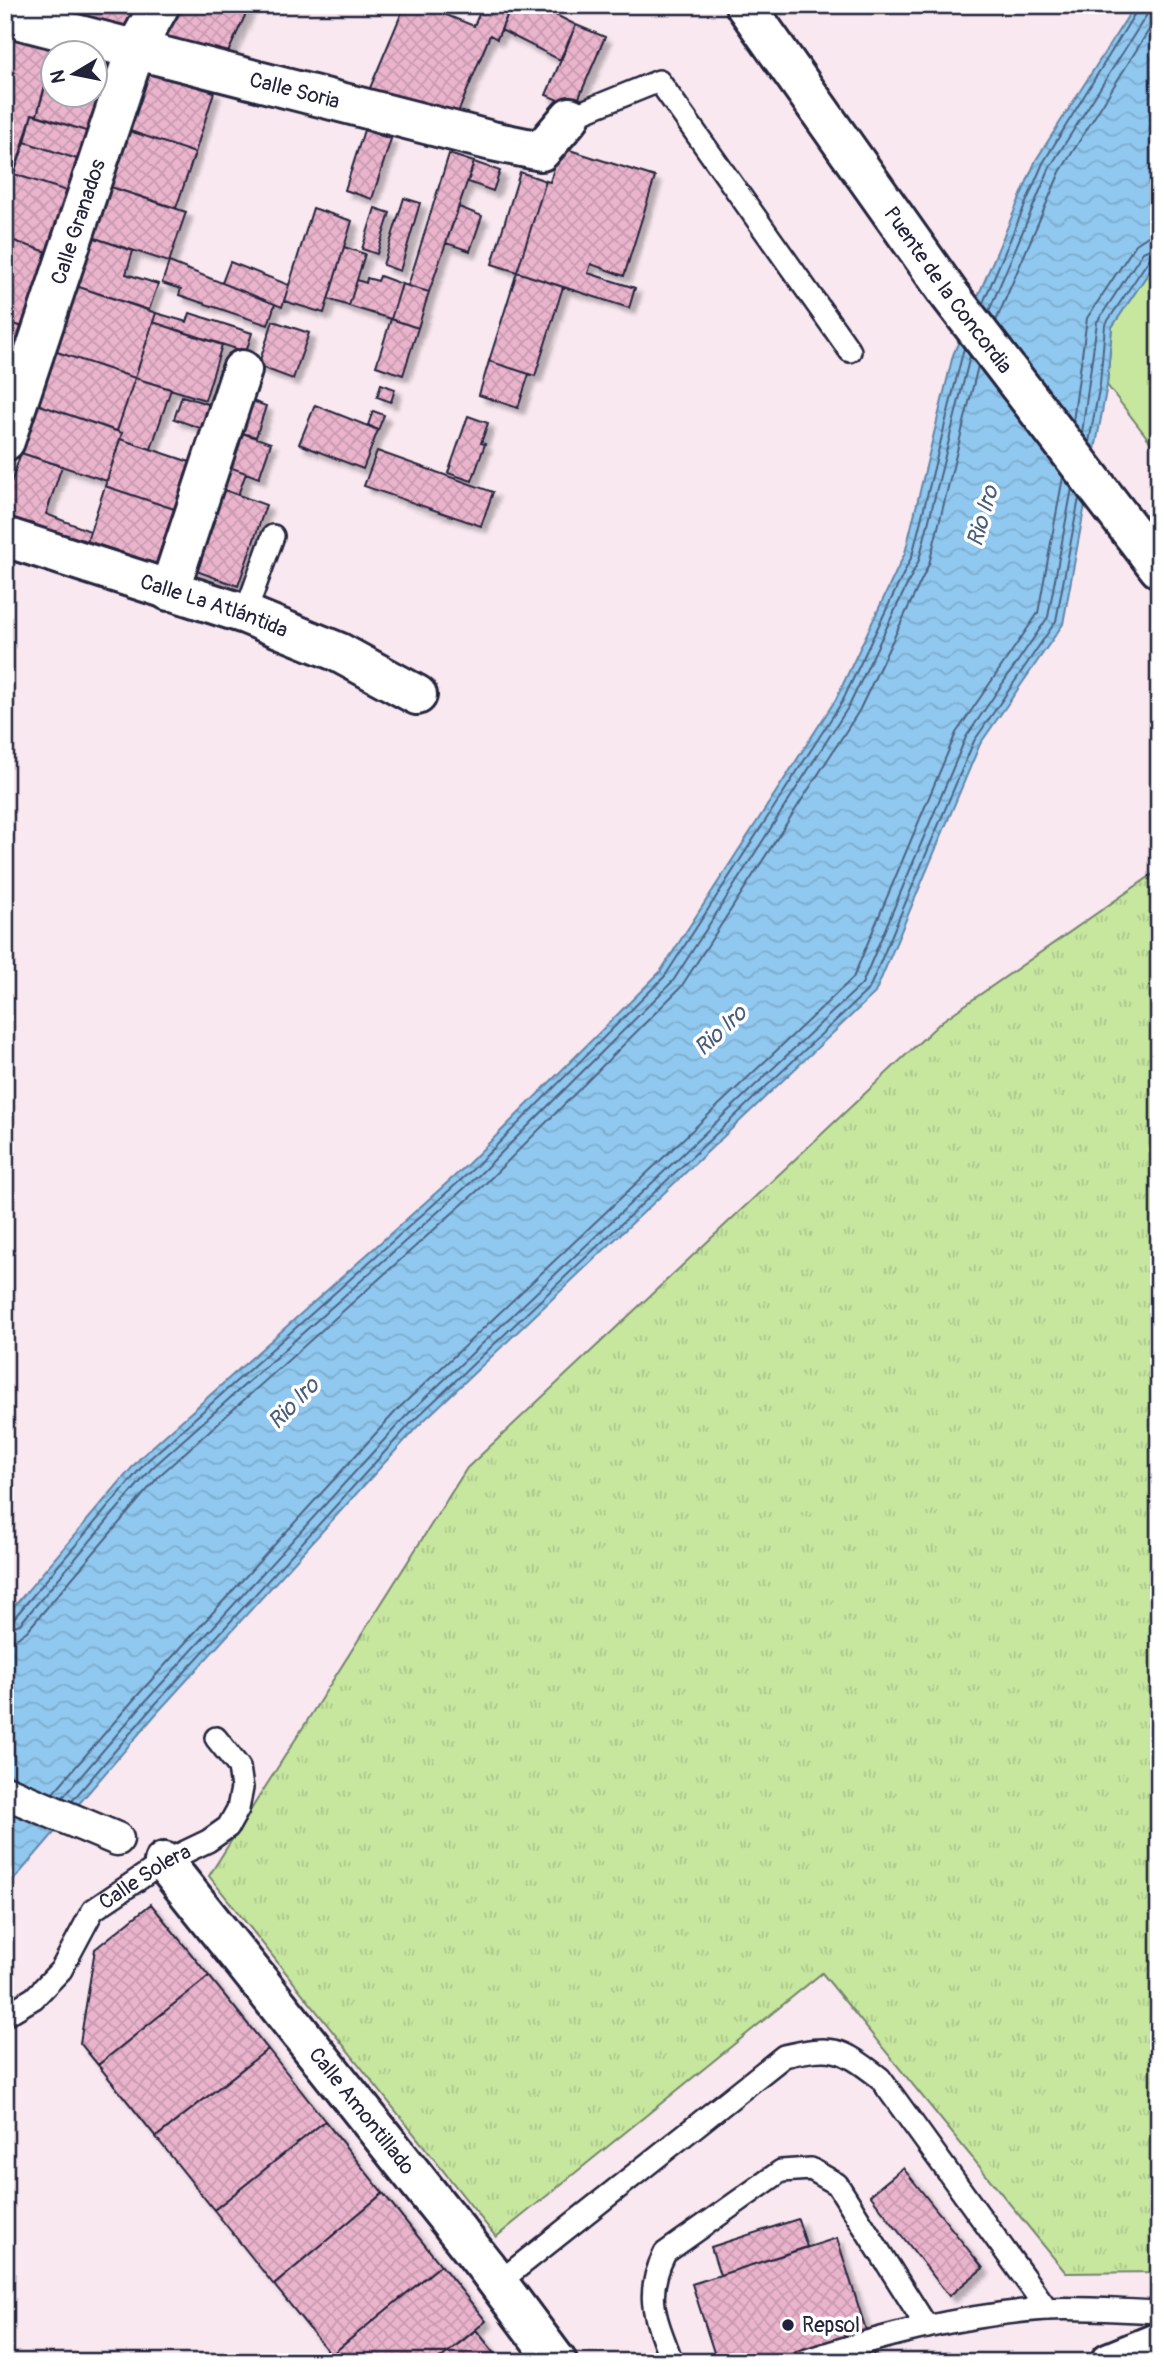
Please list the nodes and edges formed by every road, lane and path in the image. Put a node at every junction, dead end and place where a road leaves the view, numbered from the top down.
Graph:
1 (160, 5) edge
2 (745, 5) edge
3 (5, 16) edge
4 (135, 48) junction
5 (570, 117) joint
6 (850, 351) dead end
7 (242, 370) dead end
8 (5, 441) edge
9 (273, 536) dead end
10 (5, 537) edge
11 (1159, 568) edge
12 (169, 591) junction
13 (245, 614) junction
14 (417, 695) dead end
15 (216, 1738) dead end
16 (5, 1792) edge
17 (117, 1839) dead end
18 (164, 1863) junction
19 (7, 2014) edge
20 (498, 2283) junction
21 (1047, 2309) junction
22 (1159, 2312) edge
23 (927, 2327) junction
24 (1159, 2342) edge
25 (557, 2362) edge
26 (672, 2362) edge
27 (801, 2362) edge
28 (1110, 2362) edge

1 - 4 street, Calle Granados
2 - 11 street, Puente de la Concordia
3 - 4 street, Calle Soria
4 - 5 street, Calle Soria
4 - 8 street, Calle Granados
5 - 6 lane
7 - 12 street
9 - 13 lane
10 - 12 street, Calle La Atlántida
12 - 13 street, Calle La Atlántida
13 - 14 street, Calle La Atlántida
15 - 18 lane, Calle Solera
16 - 17 street
18 - 19 lane, Calle Solera
18 - 20 street, Calle Amontillado
20 - 21 lane
20 - 25 street, Calle Amontillado
21 - 22 lane
21 - 23 lane
23 - 26 lane
23 - 27 lane
24 - 28 street

